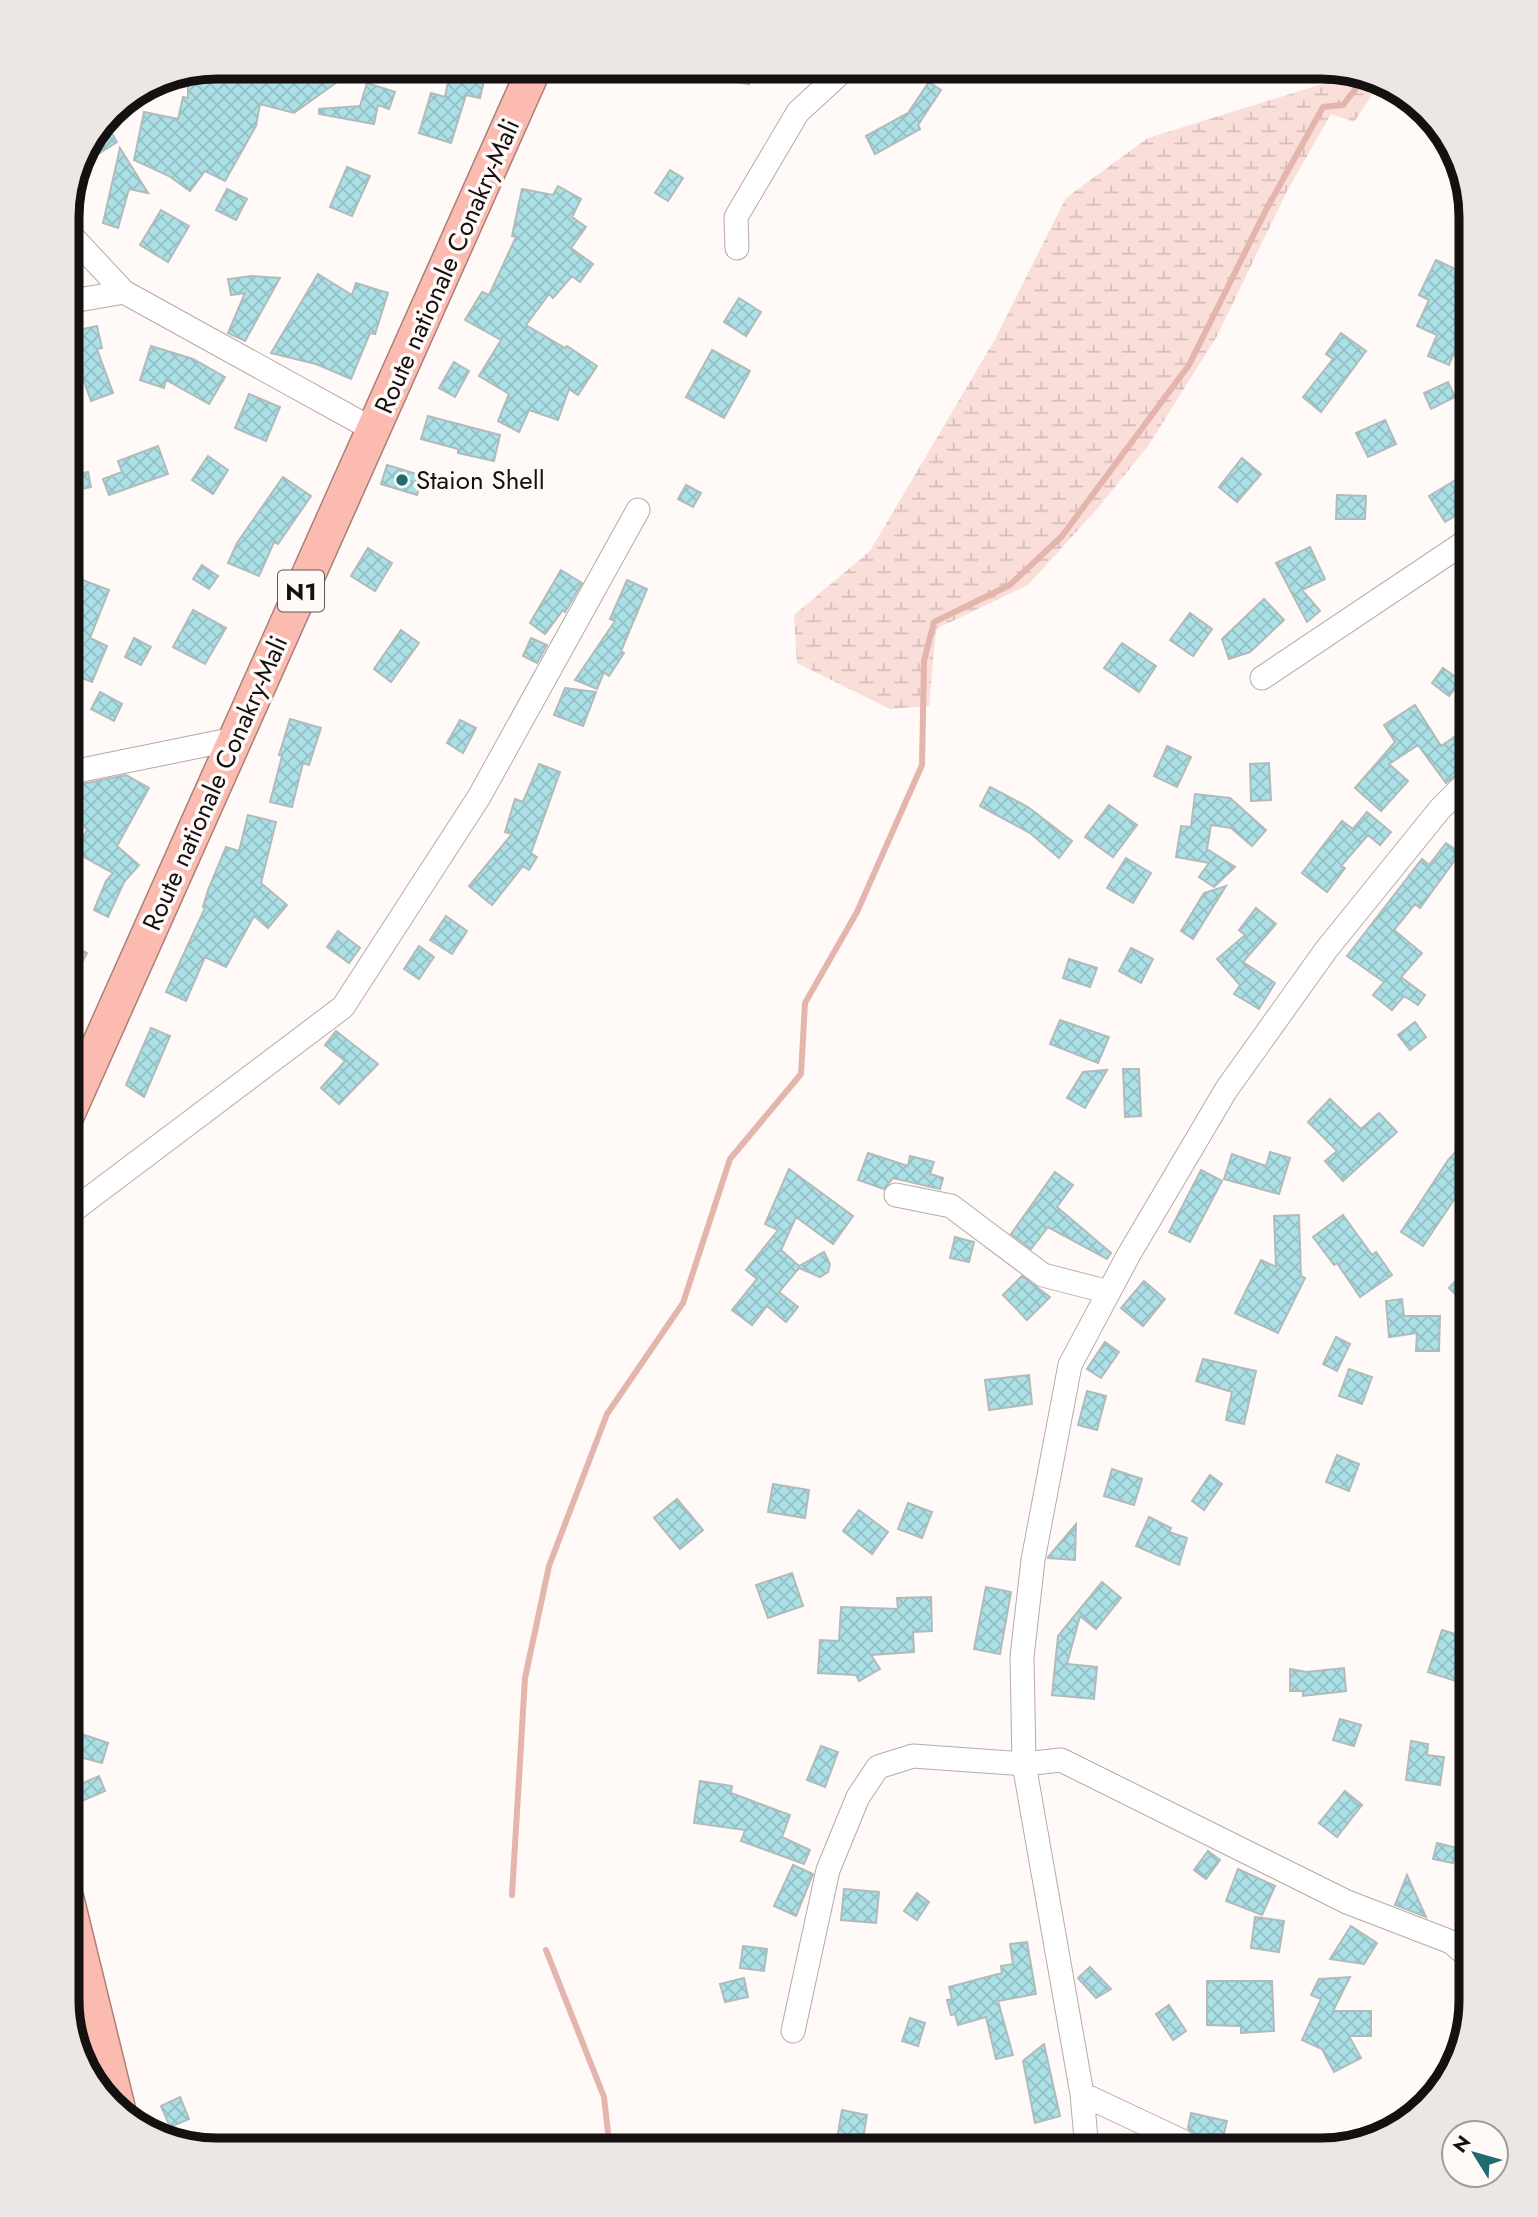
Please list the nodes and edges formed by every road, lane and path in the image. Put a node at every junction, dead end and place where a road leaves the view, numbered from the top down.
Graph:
1 (530, 79) edge
2 (834, 79) edge
3 (79, 244) edge
4 (737, 248) dead end
5 (124, 292) junction
6 (79, 300) edge
7 (374, 430) junction
8 (638, 510) dead end
9 (1459, 547) edge
10 (1262, 678) dead end
11 (234, 739) junction
12 (79, 770) edge
13 (1459, 791) edge
14 (79, 1089) edge
15 (897, 1195) dead end
16 (79, 1206) edge
17 (1109, 1292) junction
18 (1024, 1764) junction
19 (1459, 1948) edge
20 (79, 1977) edge
21 (793, 2031) dead end
22 (90, 2043) edge
23 (109, 2086) edge
24 (1082, 2094) junction
25 (1086, 2138) edge
26 (1176, 2138) edge

1 - 7 highway, Route nationale Conakry-Mali / N1
2 - 4 street
3 - 5 street
5 - 6 street
5 - 7 street
7 - 11 highway, Route nationale Conakry-Mali / N1
8 - 16 street
9 - 10 street
11 - 12 street
11 - 14 highway, Route nationale Conakry-Mali / N1
13 - 17 street
15 - 17 street
17 - 18 street
18 - 19 street
18 - 21 street
18 - 24 street
20 - 22 highway
22 - 23 highway
24 - 25 street
24 - 26 street

